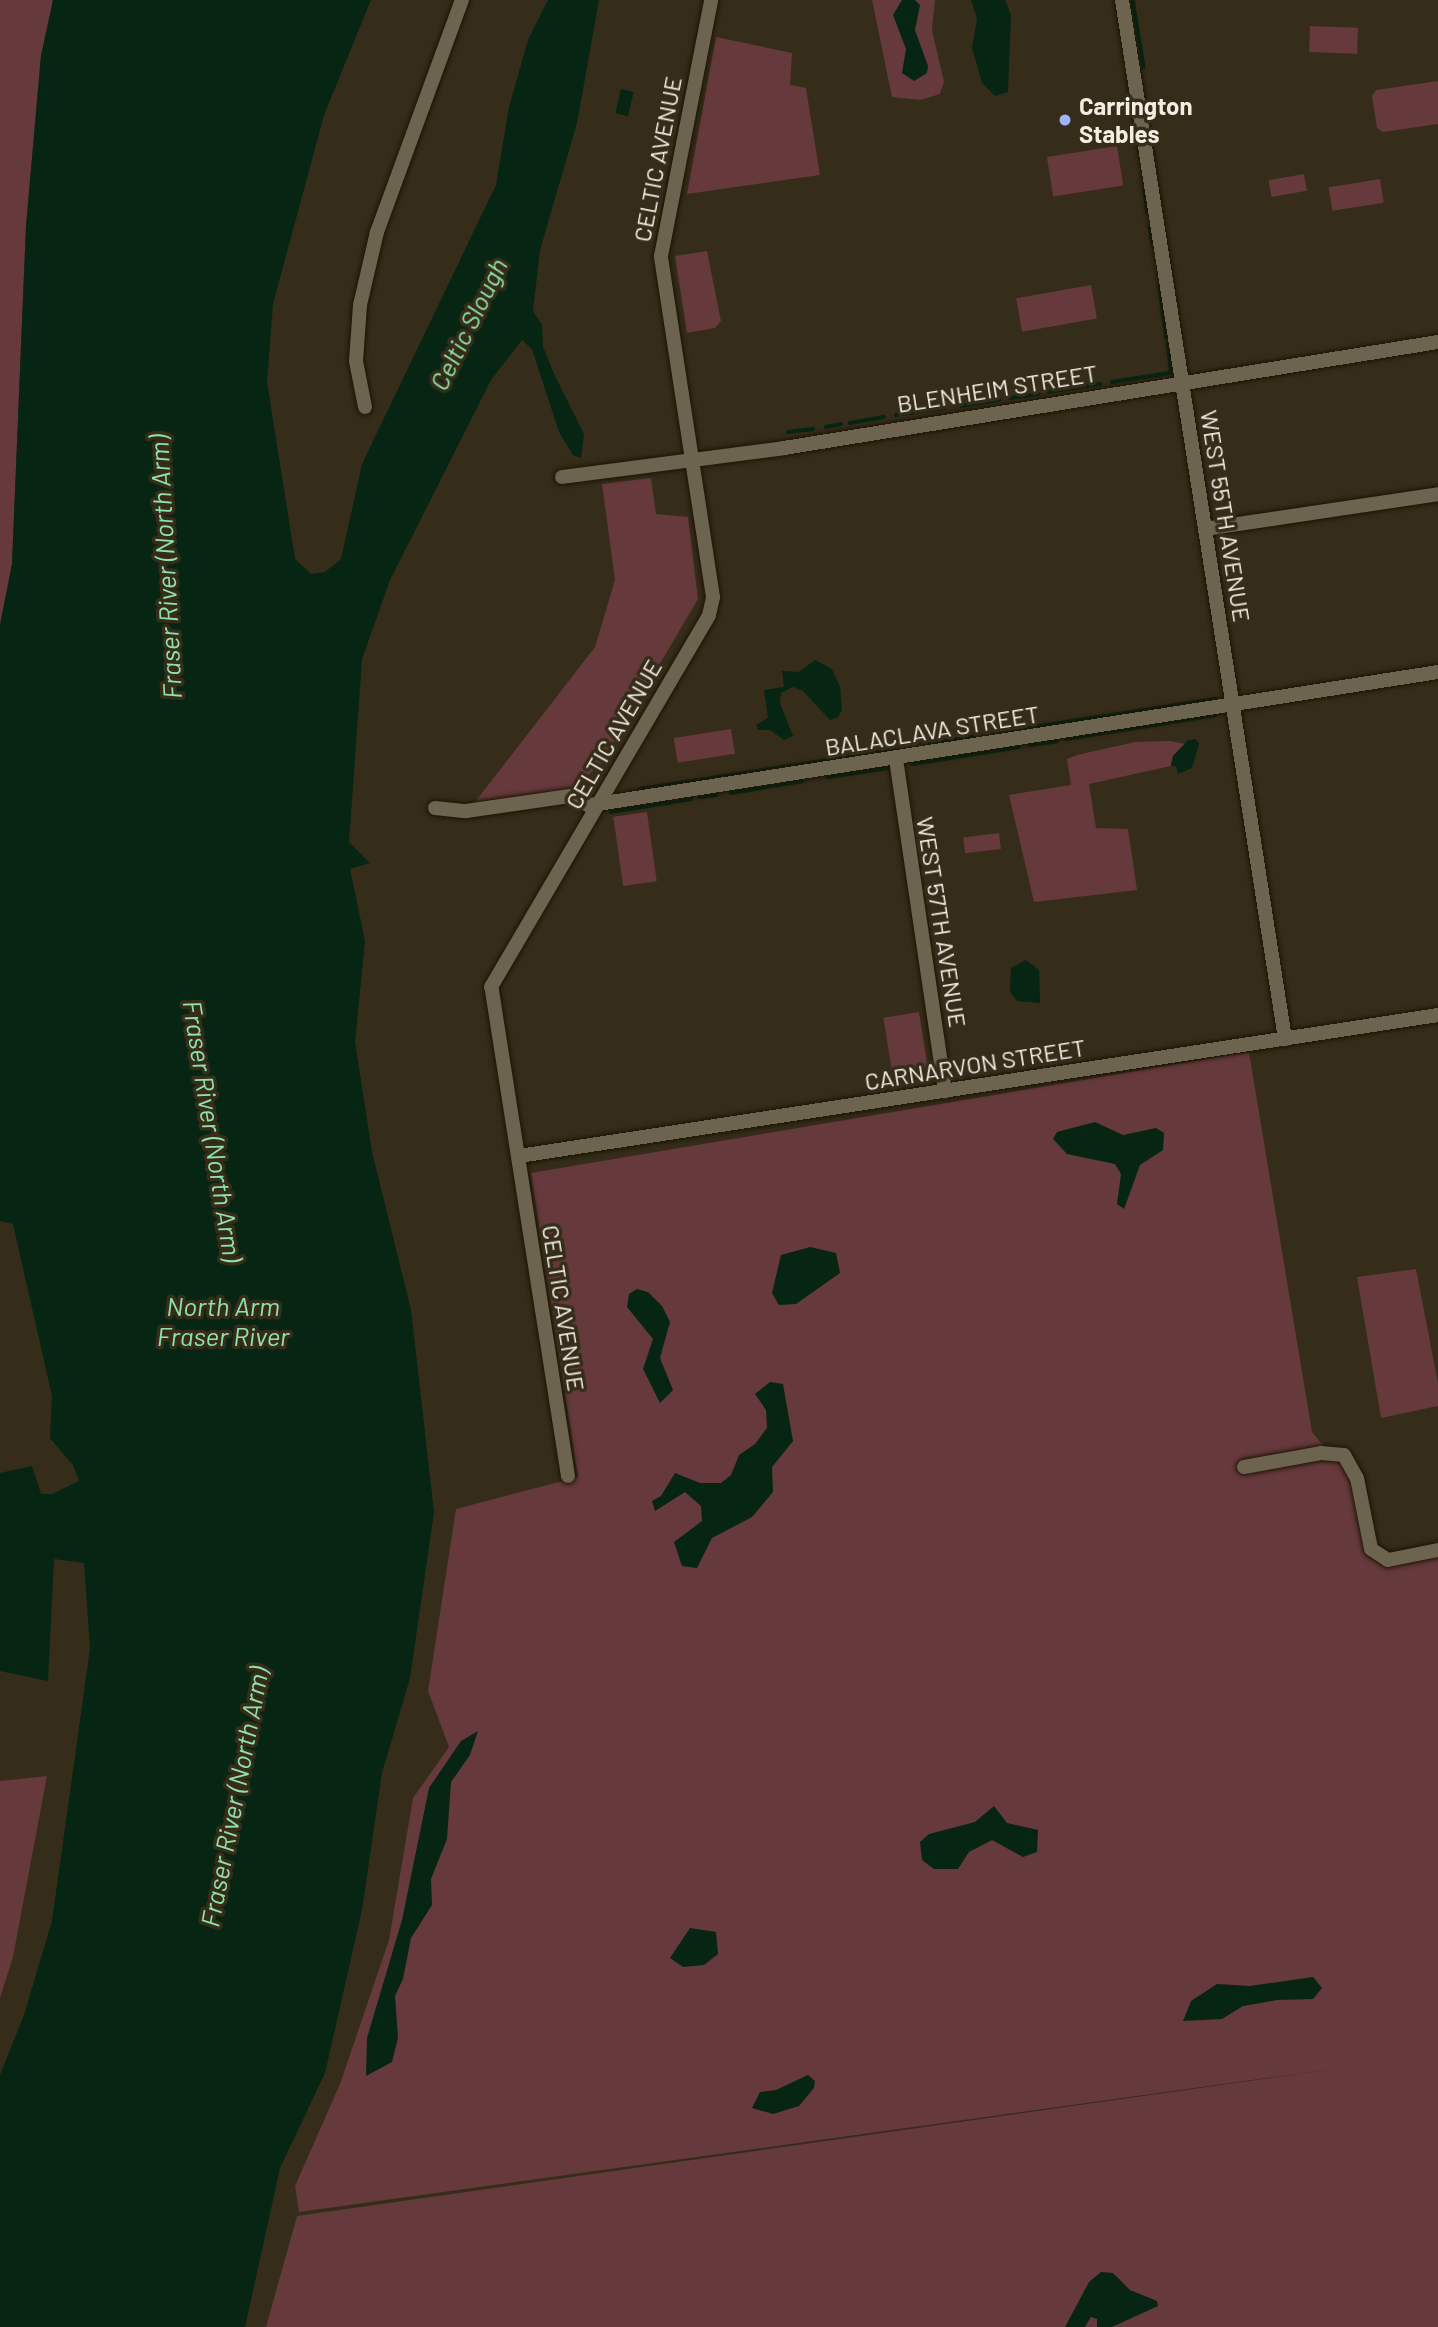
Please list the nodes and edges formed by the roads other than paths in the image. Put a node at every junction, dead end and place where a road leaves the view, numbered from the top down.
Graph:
1 (462, 0) edge
2 (711, 0) edge
3 (1122, 0) edge
4 (1438, 342) edge
5 (1182, 382) junction
6 (365, 407) dead end
7 (692, 462) junction
8 (562, 477) dead end
9 (1438, 494) edge
10 (1205, 529) junction
11 (1438, 672) edge
12 (1232, 704) junction
13 (896, 760) junction
14 (598, 804) junction
15 (435, 808) dead end
16 (1438, 1015) edge
17 (1284, 1039) junction
18 (945, 1091) junction
19 (519, 1157) junction
20 (1244, 1467) dead end
21 (568, 1476) dead end
22 (1438, 1550) edge

1 - 6 street
2 - 7 street, CELTIC AVENUE
3 - 5 street, WEST 55TH AVENUE
4 - 5 street, BLENHEIM STREET
5 - 7 street, BLENHEIM STREET
5 - 10 street, WEST 55TH AVENUE
7 - 8 street, BLENHEIM STREET
7 - 14 street, CELTIC AVENUE
9 - 10 street
10 - 12 street, WEST 55TH AVENUE
11 - 12 street, BALACLAVA STREET
12 - 13 street, BALACLAVA STREET
12 - 17 street, WEST 55TH AVENUE
13 - 14 street, BALACLAVA STREET
13 - 18 street, WEST 57TH AVENUE
14 - 15 street, BALACLAVA STREET
14 - 19 street, CELTIC AVENUE
16 - 17 street, CARNARVON STREET
17 - 18 street, CARNARVON STREET
18 - 19 street, CARNARVON STREET
19 - 21 street, CELTIC AVENUE
20 - 22 street

